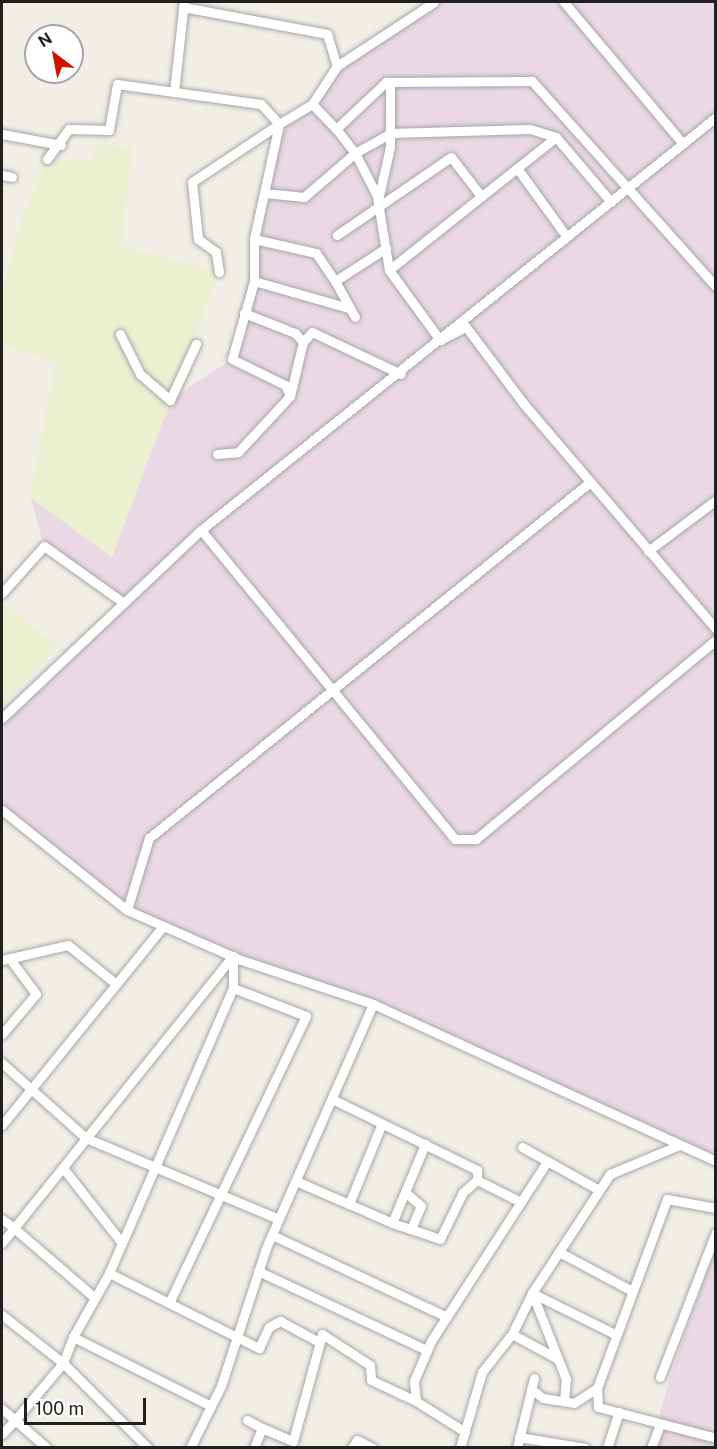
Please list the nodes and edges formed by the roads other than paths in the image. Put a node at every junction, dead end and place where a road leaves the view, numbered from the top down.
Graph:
1 (434, 2) edge
2 (564, 2) edge
3 (184, 4) edge
4 (337, 66) junction
5 (390, 82) junction
6 (174, 92) junction
7 (312, 104) junction
8 (716, 117) edge
9 (279, 124) junction
10 (336, 129) junction
11 (391, 133) junction
12 (2, 134) edge
13 (556, 137) junction
14 (683, 144) junction
15 (61, 145) junction
16 (356, 153) junction
17 (47, 159) dead end
18 (517, 168) junction
19 (629, 187) junction
20 (264, 193) junction
21 (481, 195) junction
22 (611, 202) junction
23 (378, 205) junction
24 (337, 235) dead end
25 (567, 237) junction
26 (254, 239) junction
27 (386, 248) junction
28 (389, 270) junction
29 (219, 272) dead end
30 (254, 281) junction
31 (335, 281) junction
32 (716, 287) edge
33 (244, 313) junction
34 (120, 334) dead end
35 (440, 339) junction
36 (303, 342) junction
37 (196, 344) dead end
38 (401, 374) junction
39 (290, 396) junction
40 (217, 454) dead end
41 (590, 482) junction
42 (716, 500) edge
43 (201, 530) junction
44 (648, 551) junction
45 (2, 594) edge
46 (123, 603) junction
47 (716, 629) edge
48 (716, 640) edge
49 (333, 690) junction
50 (2, 718) edge
51 (2, 810) edge
52 (127, 910) junction
53 (163, 926) junction
54 (233, 956) junction
55 (6, 959) edge
56 (116, 984) junction
57 (233, 988) junction
58 (374, 1004) junction
59 (2, 1034) edge
60 (2, 1063) edge
61 (32, 1087) junction
62 (332, 1099) junction
63 (382, 1123) junction
64 (2, 1125) edge
65 (86, 1138) junction
66 (425, 1144) junction
67 (677, 1146) junction
68 (522, 1147) dead end
69 (716, 1161) edge
70 (547, 1162) junction
71 (63, 1168) junction
72 (155, 1168) junction
73 (477, 1179) junction
74 (296, 1181) junction
75 (599, 1190) junction
76 (405, 1192) junction
77 (221, 1195) junction
78 (522, 1202) junction
79 (349, 1204) junction
80 (716, 1208) edge
81 (2, 1219) edge
82 (279, 1219) junction
83 (392, 1223) junction
84 (14, 1228) junction
85 (411, 1229) junction
86 (716, 1232) edge
87 (272, 1235) junction
88 (2, 1243) edge
89 (122, 1244) junction
90 (559, 1252) junction
91 (711, 1256) edge
92 (258, 1271) junction
93 (109, 1273) junction
94 (632, 1291) junction
95 (532, 1293) junction
96 (95, 1298) junction
97 (169, 1303) junction
98 (2, 1315) edge
99 (447, 1317) junction
100 (512, 1334) junction
101 (615, 1334) junction
102 (235, 1336) junction
103 (73, 1337) junction
104 (319, 1342) junction
105 (427, 1350) junction
106 (558, 1359) junction
107 (63, 1363) junction
108 (660, 1377) dead end
109 (534, 1378) dead end
110 (597, 1388) junction
111 (531, 1389) junction
112 (416, 1401) junction
113 (564, 1401) junction
114 (211, 1406) junction
115 (2, 1409) edge
116 (619, 1412) junction
117 (15, 1420) junction
118 (247, 1420) dead end
119 (660, 1424) junction
120 (262, 1428) junction
121 (465, 1432) junction
122 (2, 1434) edge
123 (519, 1437) junction
124 (716, 1438) edge
125 (46, 1448) edge
126 (148, 1448) edge
127 (190, 1448) edge
128 (254, 1448) edge
129 (352, 1448) edge
130 (373, 1448) edge
131 (460, 1448) edge
132 (517, 1448) edge
133 (585, 1448) edge
134 (607, 1448) edge
135 (651, 1448) edge

1 - 4 street
2 - 14 street
3 - 4 street
3 - 6 street
4 - 7 street
5 - 10 street
5 - 11 street
5 - 19 street
6 - 9 street
6 - 15 street
7 - 9 street
7 - 10 street
8 - 14 street
9 - 20 street
9 - 29 street
10 - 16 street
11 - 13 street
11 - 16 street
11 - 23 street
12 - 15 street
13 - 18 street
13 - 22 street
14 - 19 street
15 - 17 street
16 - 20 street
16 - 23 street
18 - 21 street
18 - 25 street
19 - 22 street
19 - 32 street
20 - 26 street
21 - 23 street
21 - 28 street
22 - 25 street
23 - 24 street
23 - 27 street
25 - 35 street
26 - 30 street
26 - 31 street
27 - 28 street
27 - 31 street
28 - 35 street
30 - 31 street
30 - 33 street
33 - 36 street
33 - 39 street
34 - 37 street
35 - 38 street
35 - 41 street
36 - 38 street
36 - 39 street
38 - 43 street
39 - 40 street
41 - 44 street
41 - 49 street
42 - 44 street
43 - 46 street
43 - 49 street
44 - 47 street
45 - 46 street
46 - 50 street
48 - 49 street
49 - 52 street
51 - 52 street
52 - 53 street
53 - 54 street
53 - 56 street
54 - 57 street
54 - 58 street
54 - 65 street
55 - 56 street
55 - 59 street
56 - 61 street
57 - 72 street
57 - 77 street
58 - 62 street
58 - 67 street
60 - 61 street
61 - 64 street
61 - 65 street
62 - 63 street
62 - 74 street
63 - 66 street
63 - 79 street
65 - 71 street
65 - 72 street
66 - 73 street
66 - 76 street
67 - 69 street
67 - 75 street
68 - 70 street
70 - 75 street
70 - 78 street
71 - 84 street
71 - 89 street
72 - 77 street
72 - 89 street
73 - 78 street
73 - 85 street
74 - 79 street
74 - 82 street
75 - 90 street
76 - 83 street
76 - 85 street
77 - 82 street
77 - 97 street
78 - 99 street
79 - 83 street
80 - 94 street
81 - 84 street
82 - 87 street
83 - 85 street
84 - 88 street
84 - 96 street
86 - 91 street
87 - 92 street
87 - 99 street
89 - 93 street
90 - 94 street
90 - 95 street
91 - 108 street
92 - 102 street
92 - 105 street
93 - 96 street
93 - 97 street
94 - 101 street
95 - 100 street
95 - 101 street
95 - 106 street
96 - 103 street
97 - 102 street
98 - 107 street
99 - 105 street
100 - 106 street
100 - 121 street
101 - 110 street
102 - 104 street
102 - 114 street
103 - 107 street
103 - 114 street
104 - 112 street
104 - 120 street
105 - 112 street
106 - 113 street
107 - 117 street
107 - 126 street
109 - 111 street
110 - 113 street
110 - 116 street
111 - 113 street
111 - 123 street
112 - 121 street
114 - 127 street
115 - 117 street
116 - 119 street
116 - 134 street
117 - 122 street
117 - 125 street
118 - 120 street
119 - 124 street
119 - 135 street
120 - 128 street
121 - 131 street
123 - 132 street
123 - 133 street
129 - 130 street

